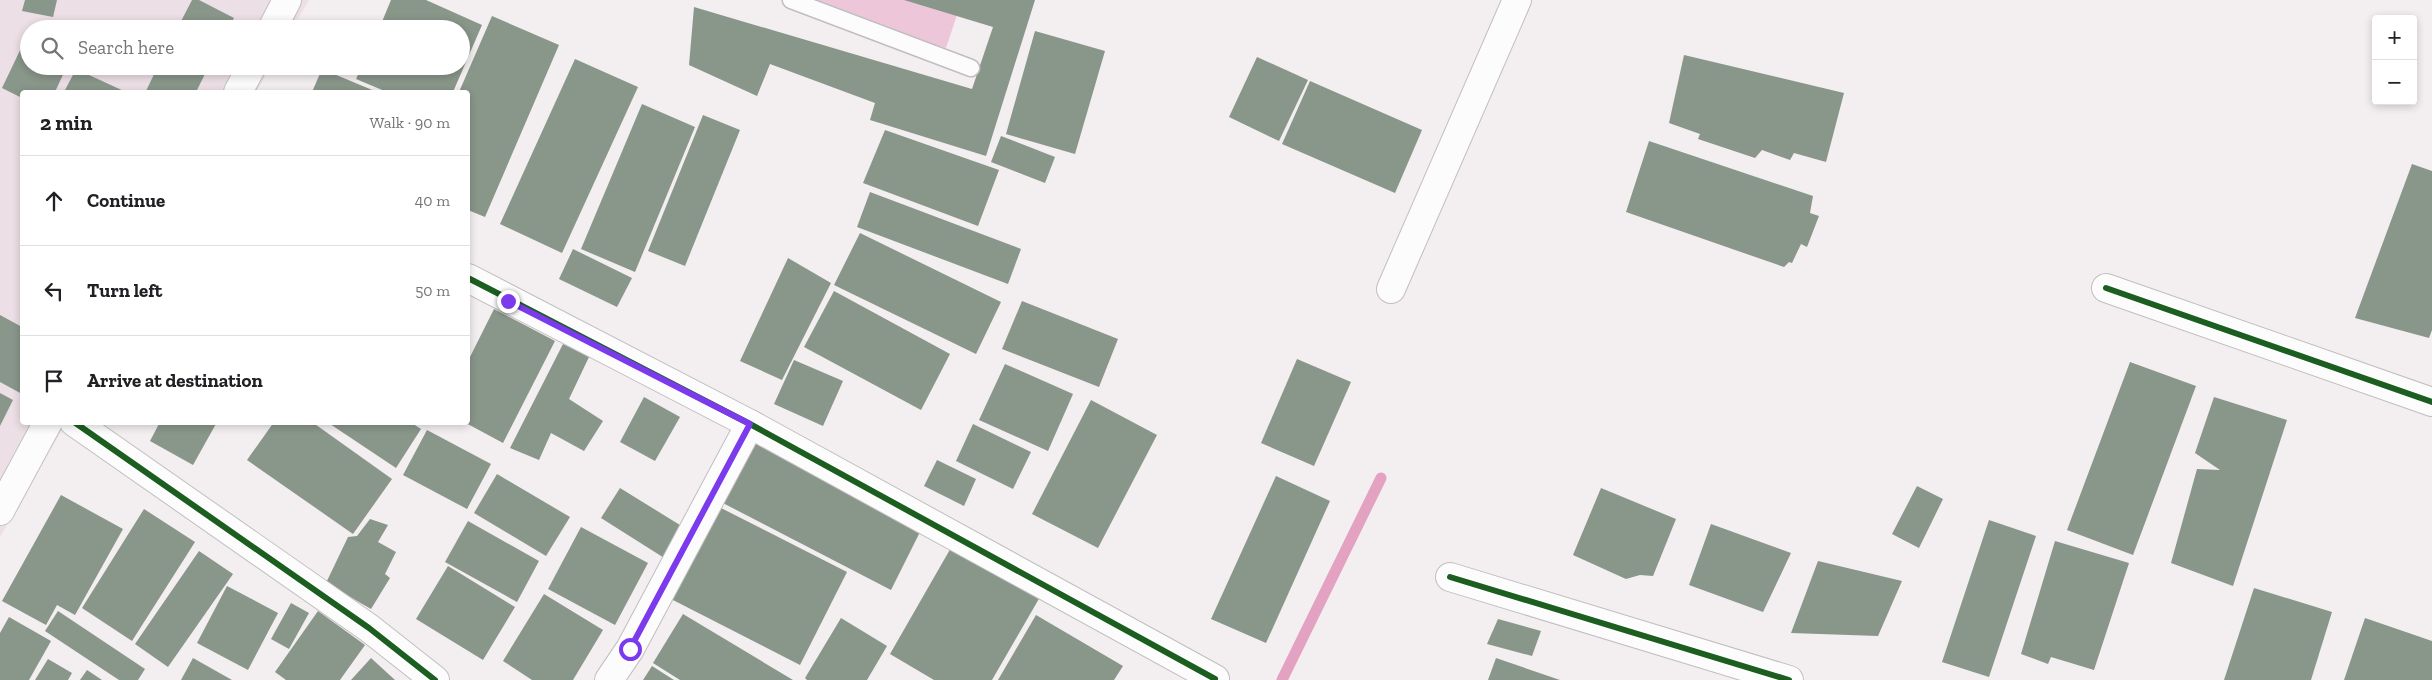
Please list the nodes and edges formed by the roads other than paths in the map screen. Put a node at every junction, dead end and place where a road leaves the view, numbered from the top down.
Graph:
1 (287, 0) edge
2 (791, 0) edge
3 (1517, 0) edge
4 (277, 20) edge
5 (971, 68) dead end
6 (247, 75) edge
7 (239, 90) edge
8 (470, 279) edge
9 (2106, 288) dead end
10 (1391, 289) dead end
11 (2432, 402) edge
12 (750, 424) junction
13 (46, 425) edge
14 (78, 425) edge
15 (0, 511) edge
16 (1450, 577) dead end
17 (1215, 679) edge
18 (435, 680) edge
19 (609, 680) edge
20 (1789, 680) edge

1 - 4 street
2 - 5 lane
3 - 10 street
6 - 7 street
8 - 12 street
9 - 11 street
12 - 17 street
12 - 19 street
13 - 15 street
14 - 18 street
16 - 20 street

